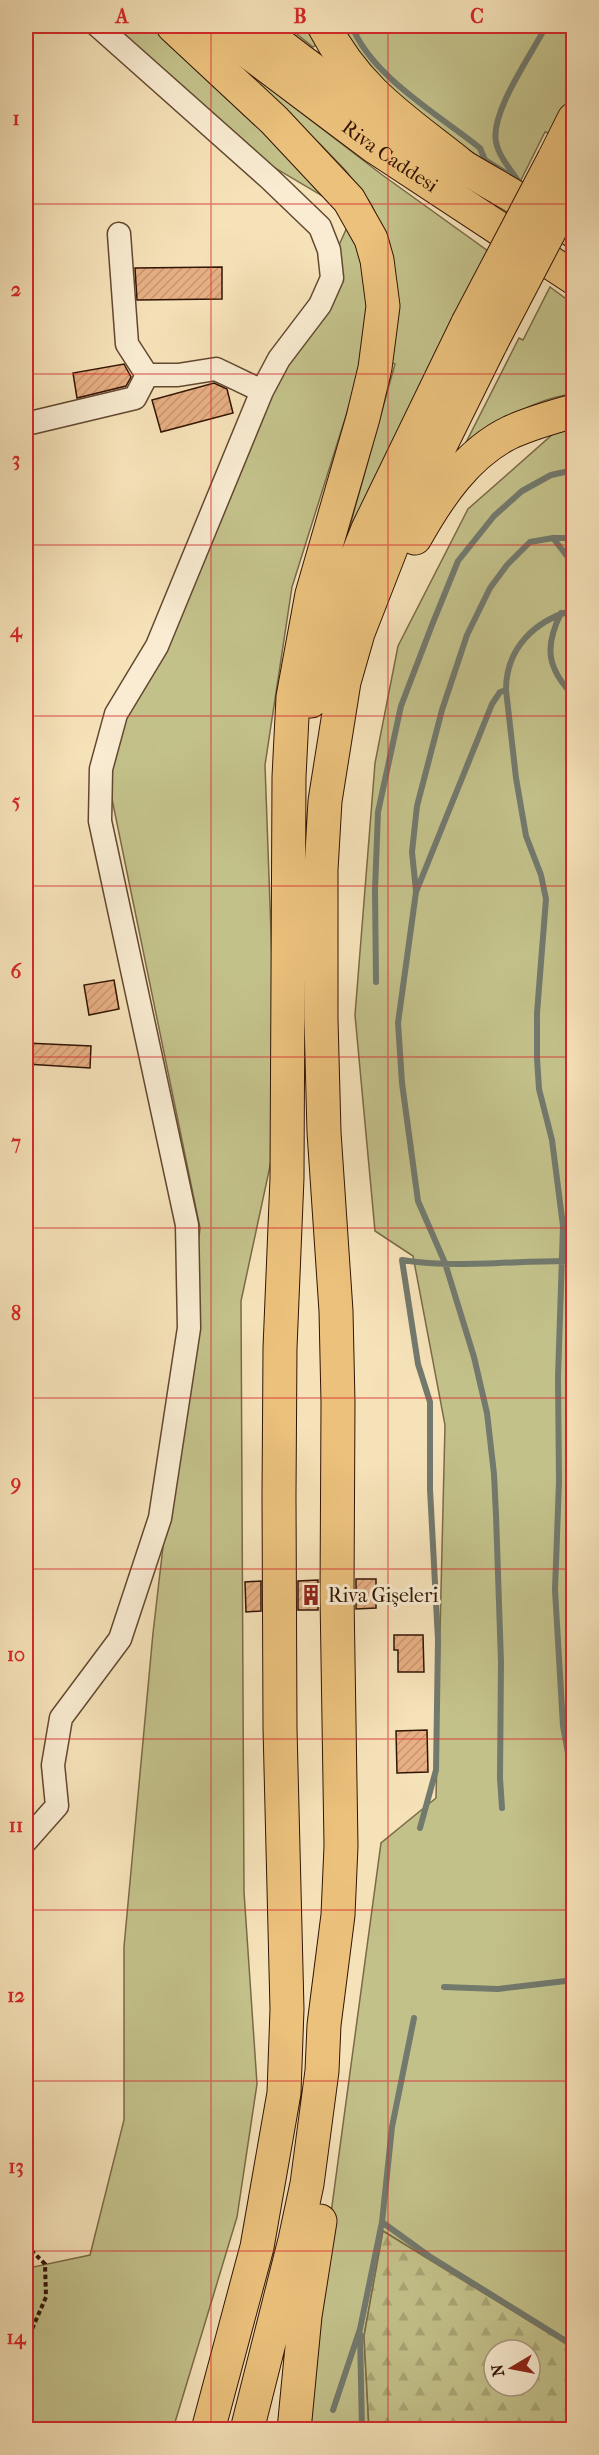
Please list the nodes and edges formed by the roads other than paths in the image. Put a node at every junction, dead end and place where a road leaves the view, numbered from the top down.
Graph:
1 (98, 26) edge
2 (173, 26) edge
3 (214, 26) edge
4 (257, 26) edge
5 (324, 26) edge
6 (573, 119) edge
7 (461, 165) junction
8 (564, 172) edge
9 (573, 231) edge
10 (119, 234) dead end
11 (573, 278) edge
12 (479, 333) junction
13 (147, 375) junction
14 (262, 391) junction
15 (573, 411) edge
16 (26, 424) edge
17 (332, 761) junction
18 (287, 992) junction
19 (26, 1840) edge
20 (324, 2025) junction
21 (208, 2430) edge
22 (247, 2430) edge
23 (294, 2430) edge

1 - 14 street
2 - 18 main road
3 - 11 main road, Riva Caddesi
4 - 7 main road, Riva Caddesi
5 - 7 main road
6 - 8 main road
7 - 9 main road, Riva Caddesi
8 - 12 main road, bridge
10 - 13 street
12 - 17 main road
12 - 18 main road
13 - 14 street
13 - 16 street
14 - 19 street
15 - 17 main road
17 - 20 main road
18 - 21 main road
20 - 22 main road
20 - 23 main road

